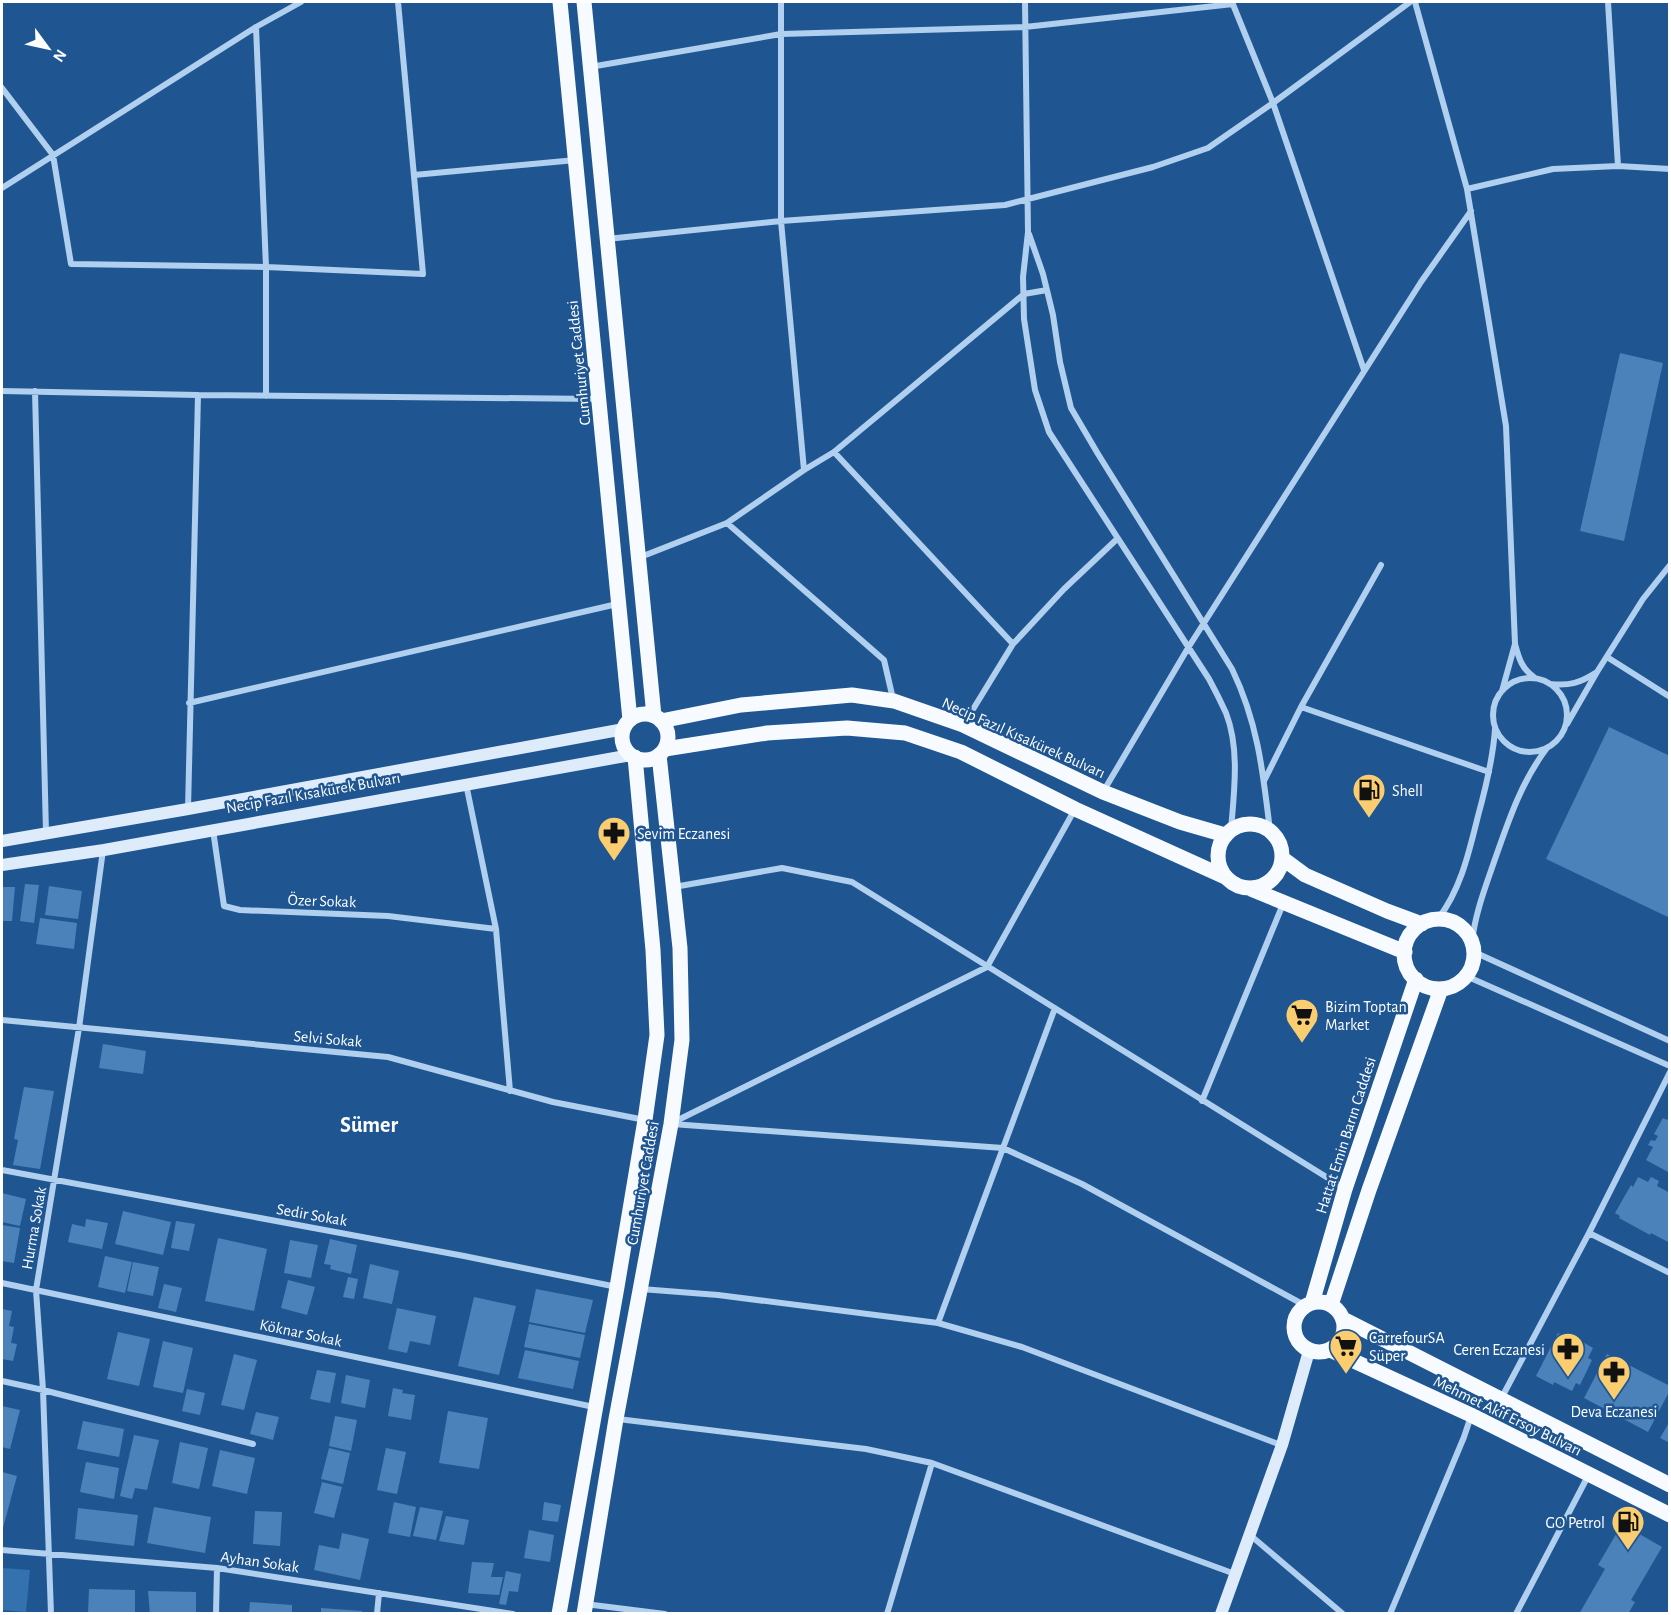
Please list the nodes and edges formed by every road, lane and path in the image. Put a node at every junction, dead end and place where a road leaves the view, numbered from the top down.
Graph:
1 (283, 2) edge
2 (301, 2) edge
3 (398, 2) edge
4 (560, 2) edge
5 (584, 2) edge
6 (781, 2) edge
7 (1025, 2) edge
8 (1410, 2) edge
9 (1415, 2) edge
10 (1608, 2) edge
11 (1232, 3) edge
12 (286, 10) junction
13 (256, 27) junction
14 (1025, 27) junction
15 (781, 34) junction
16 (590, 68) junction
17 (2, 88) edge
18 (1273, 103) junction
19 (53, 155) junction
20 (576, 160) junction
21 (1618, 166) junction
22 (1670, 169) edge
23 (414, 175) junction
24 (2, 188) edge
25 (1467, 189) junction
26 (1028, 200) junction
27 (1471, 211) junction
28 (781, 221) junction
29 (1028, 232) junction
30 (607, 239) junction
31 (266, 267) junction
32 (1047, 291) junction
33 (1024, 294) junction
34 (1364, 370) junction
35 (2, 391) edge
36 (35, 391) junction
37 (198, 395) junction
38 (266, 396) junction
39 (600, 399) junction
40 (834, 452) junction
41 (804, 470) junction
42 (727, 523) junction
43 (1117, 538) junction
44 (638, 559) junction
45 (1381, 565) dead end
46 (1670, 565) edge
47 (618, 604) junction
48 (1204, 624) junction
49 (1013, 644) junction
50 (1515, 644) junction
51 (1188, 648) junction
52 (1607, 657) junction
53 (1597, 672) junction
54 (1535, 679) junction
55 (1549, 683) junction
56 (1502, 691) junction
57 (1670, 697) edge
58 (894, 701) junction
59 (189, 703) junction
60 (1301, 707) junction
61 (658, 718) junction
62 (627, 725) junction
63 (963, 725) junction
64 (1496, 728) junction
65 (1564, 729) junction
66 (1547, 748) junction
67 (662, 752) junction
68 (633, 756) junction
69 (1490, 772) junction
70 (1264, 782) junction
71 (466, 784) junction
72 (1103, 792) junction
73 (188, 809) junction
74 (1075, 809) junction
75 (213, 829) junction
76 (1270, 831) junction
77 (1228, 832) junction
78 (46, 833) junction
79 (2, 840) edge
80 (104, 850) junction
81 (1282, 858) junction
82 (2, 865) edge
83 (1225, 877) junction
84 (674, 887) junction
85 (1251, 889) junction
86 (1283, 903) junction
87 (1437, 919) junction
88 (1422, 924) junction
89 (496, 929) junction
90 (1473, 947) junction
91 (1405, 952) junction
92 (987, 967) junction
93 (1466, 976) junction
94 (1416, 979) junction
95 (1441, 988) junction
96 (1055, 1008) junction
97 (2, 1020) edge
98 (79, 1028) junction
99 (1670, 1041) edge
100 (1670, 1066) edge
101 (1670, 1072) edge
102 (510, 1091) junction
103 (1202, 1101) junction
104 (645, 1120) junction
105 (671, 1124) junction
106 (1003, 1148) junction
107 (2, 1170) edge
108 (55, 1181) junction
109 (1345, 1189) junction
110 (1589, 1233) junction
111 (1670, 1273) edge
112 (2, 1283) edge
113 (617, 1287) junction
114 (642, 1289) junction
115 (36, 1290) junction
116 (1309, 1304) junction
117 (1331, 1305) junction
118 (1343, 1319) junction
119 (938, 1323) junction
120 (1330, 1350) junction
121 (1309, 1351) junction
122 (2, 1381) edge
123 (43, 1390) junction
124 (1501, 1400) junction
125 (595, 1407) junction
126 (1471, 1415) junction
127 (616, 1419) junction
128 (253, 1444) dead end
129 (1282, 1445) junction
130 (932, 1463) junction
131 (1588, 1475) junction
132 (1670, 1485) edge
133 (1670, 1515) edge
134 (1250, 1535) junction
135 (2, 1550) edge
136 (49, 1555) junction
137 (218, 1568) junction
138 (1236, 1575) junction
139 (379, 1593) junction
140 (584, 1609) edge
141 (51, 1614) edge
142 (216, 1614) edge
143 (377, 1614) edge
144 (513, 1614) edge
145 (559, 1614) edge
146 (665, 1614) edge
147 (886, 1614) edge
148 (1221, 1614) edge
149 (1343, 1614) edge
150 (1390, 1614) edge
151 (1516, 1614) edge

1 - 12 street
2 - 12 street
3 - 23 street
4 - 20 main road, Cumhuriyet Caddesi
5 - 16 main road
6 - 15 street
7 - 14 street
8 - 18 street
9 - 25 street
10 - 21 street
11 - 14 street
11 - 18 street
12 - 13 street
13 - 19 street
13 - 31 street
14 - 15 street
14 - 26 street
15 - 16 street
15 - 28 street
16 - 30 main road
17 - 19 street
18 - 26 street
18 - 34 street
19 - 24 street
19 - 31 street
20 - 23 street
20 - 39 main road, Cumhuriyet Caddesi
21 - 22 street
21 - 25 street
23 - 31 street
25 - 27 street
26 - 28 street
26 - 29 street
27 - 34 street
27 - 50 street
28 - 30 street
28 - 41 street
29 - 32 street
29 - 33 street
30 - 44 main road
31 - 38 street
32 - 33 street
32 - 48 street
33 - 40 street
33 - 43 street
34 - 48 street
35 - 36 street
36 - 37 street
36 - 78 street
37 - 38 street
37 - 59 street
38 - 39 street
39 - 47 main road, Cumhuriyet Caddesi
40 - 41 street
40 - 49 street
41 - 42 street
42 - 44 street
42 - 58 street
43 - 49 street
43 - 51 street
44 - 61 main road
45 - 60 street
46 - 52 street
47 - 59 street
47 - 62 main road, Cumhuriyet Caddesi
48 - 51 street
48 - 70 street
49 - 63 street
50 - 54 street
50 - 56 street
51 - 72 street
51 - 77 street
52 - 53 street
52 - 57 street
53 - 55 street
53 - 65 street
54 - 55 street
54 - 56 street
55 - 65 street
56 - 64 street
58 - 61 main road, Necip Fazıl Kısakürek Bulvarı
58 - 63 main road, Necip Fazıl Kısakürek Bulvarı
59 - 73 street
60 - 69 street
60 - 70 street
61 - 62 main road
61 - 67 main road
62 - 68 main road
62 - 73 main road, Necip Fazıl Kısakürek Bulvarı
63 - 72 main road, Necip Fazıl Kısakürek Bulvarı
64 - 66 street
64 - 69 street
65 - 66 street
66 - 90 street
67 - 68 main road
67 - 74 main road
67 - 84 main road, Cumhuriyet Caddesi
68 - 71 main road, Necip Fazıl Kısakürek Bulvarı
68 - 104 main road, Cumhuriyet Caddesi
69 - 87 street
70 - 76 street
71 - 75 main road, Necip Fazıl Kısakürek Bulvarı
71 - 89 street
72 - 77 main road, Necip Fazıl Kısakürek Bulvarı
73 - 78 main road, Necip Fazıl Kısakürek Bulvarı
74 - 83 main road
74 - 92 street
75 - 80 main road, Necip Fazıl Kısakürek Bulvarı
75 - 89 street, Özer Sokak
76 - 77 main road
76 - 81 main road
77 - 83 main road
78 - 79 main road, Necip Fazıl Kısakürek Bulvarı
80 - 82 main road, Necip Fazıl Kısakürek Bulvarı
80 - 98 street, Hurma Sokak
81 - 85 main road
81 - 88 main road
83 - 85 main road
84 - 92 street
84 - 105 main road, Cumhuriyet Caddesi
85 - 86 main road
86 - 91 main road
86 - 103 street
87 - 88 main road
87 - 90 main road
88 - 91 main road
89 - 102 street
90 - 93 main road
90 - 99 street
91 - 94 main road
92 - 96 street
92 - 105 street
93 - 95 main road
93 - 100 street
94 - 95 main road
94 - 109 main road, Hattat Emin Barın Caddesi
95 - 117 main road
96 - 103 street
96 - 106 street
97 - 98 street, Selvi Sokak
98 - 102 street, Selvi Sokak
98 - 108 street, Hurma Sokak
101 - 110 street
102 - 104 street, Selvi Sokak
103 - 109 street
104 - 113 main road, Cumhuriyet Caddesi
105 - 106 street
105 - 114 main road, Cumhuriyet Caddesi
106 - 116 street
106 - 119 street
107 - 108 street, Sedir Sokak
108 - 113 street, Sedir Sokak
108 - 115 street, Hurma Sokak
109 - 116 main road, Hattat Emin Barın Caddesi
110 - 111 street
110 - 124 street
112 - 115 street, Köknar Sokak
113 - 125 main road, Cumhuriyet Caddesi
114 - 119 street
114 - 127 main road, Cumhuriyet Caddesi
115 - 123 street, Hurma Sokak
115 - 125 street, Köknar Sokak
116 - 117 main road
116 - 121 main road
117 - 118 main road
118 - 120 main road
118 - 124 main road, Mehmet Akif Ersoy Bulvarı
119 - 129 street
120 - 121 main road
120 - 126 main road, Mehmet Akif Ersoy Bulvarı
121 - 129 main road
122 - 123 street
123 - 128 street
123 - 136 street, Hurma Sokak
124 - 132 main road, Mehmet Akif Ersoy Bulvarı
125 - 145 main road, Cumhuriyet Caddesi
126 - 131 main road, Mehmet Akif Ersoy Bulvarı
126 - 150 street
127 - 130 street
127 - 140 main road, Cumhuriyet Caddesi
129 - 134 main road
130 - 138 street
130 - 147 street
131 - 133 main road, Mehmet Akif Ersoy Bulvarı
131 - 151 street
134 - 138 main road
134 - 149 street
135 - 136 street, Ayhan Sokak
136 - 137 street, Ayhan Sokak
136 - 141 street, Hurma Sokak
137 - 139 street, Ayhan Sokak
137 - 142 street
138 - 148 main road
139 - 143 street
139 - 144 street, Ayhan Sokak
140 - 146 street

